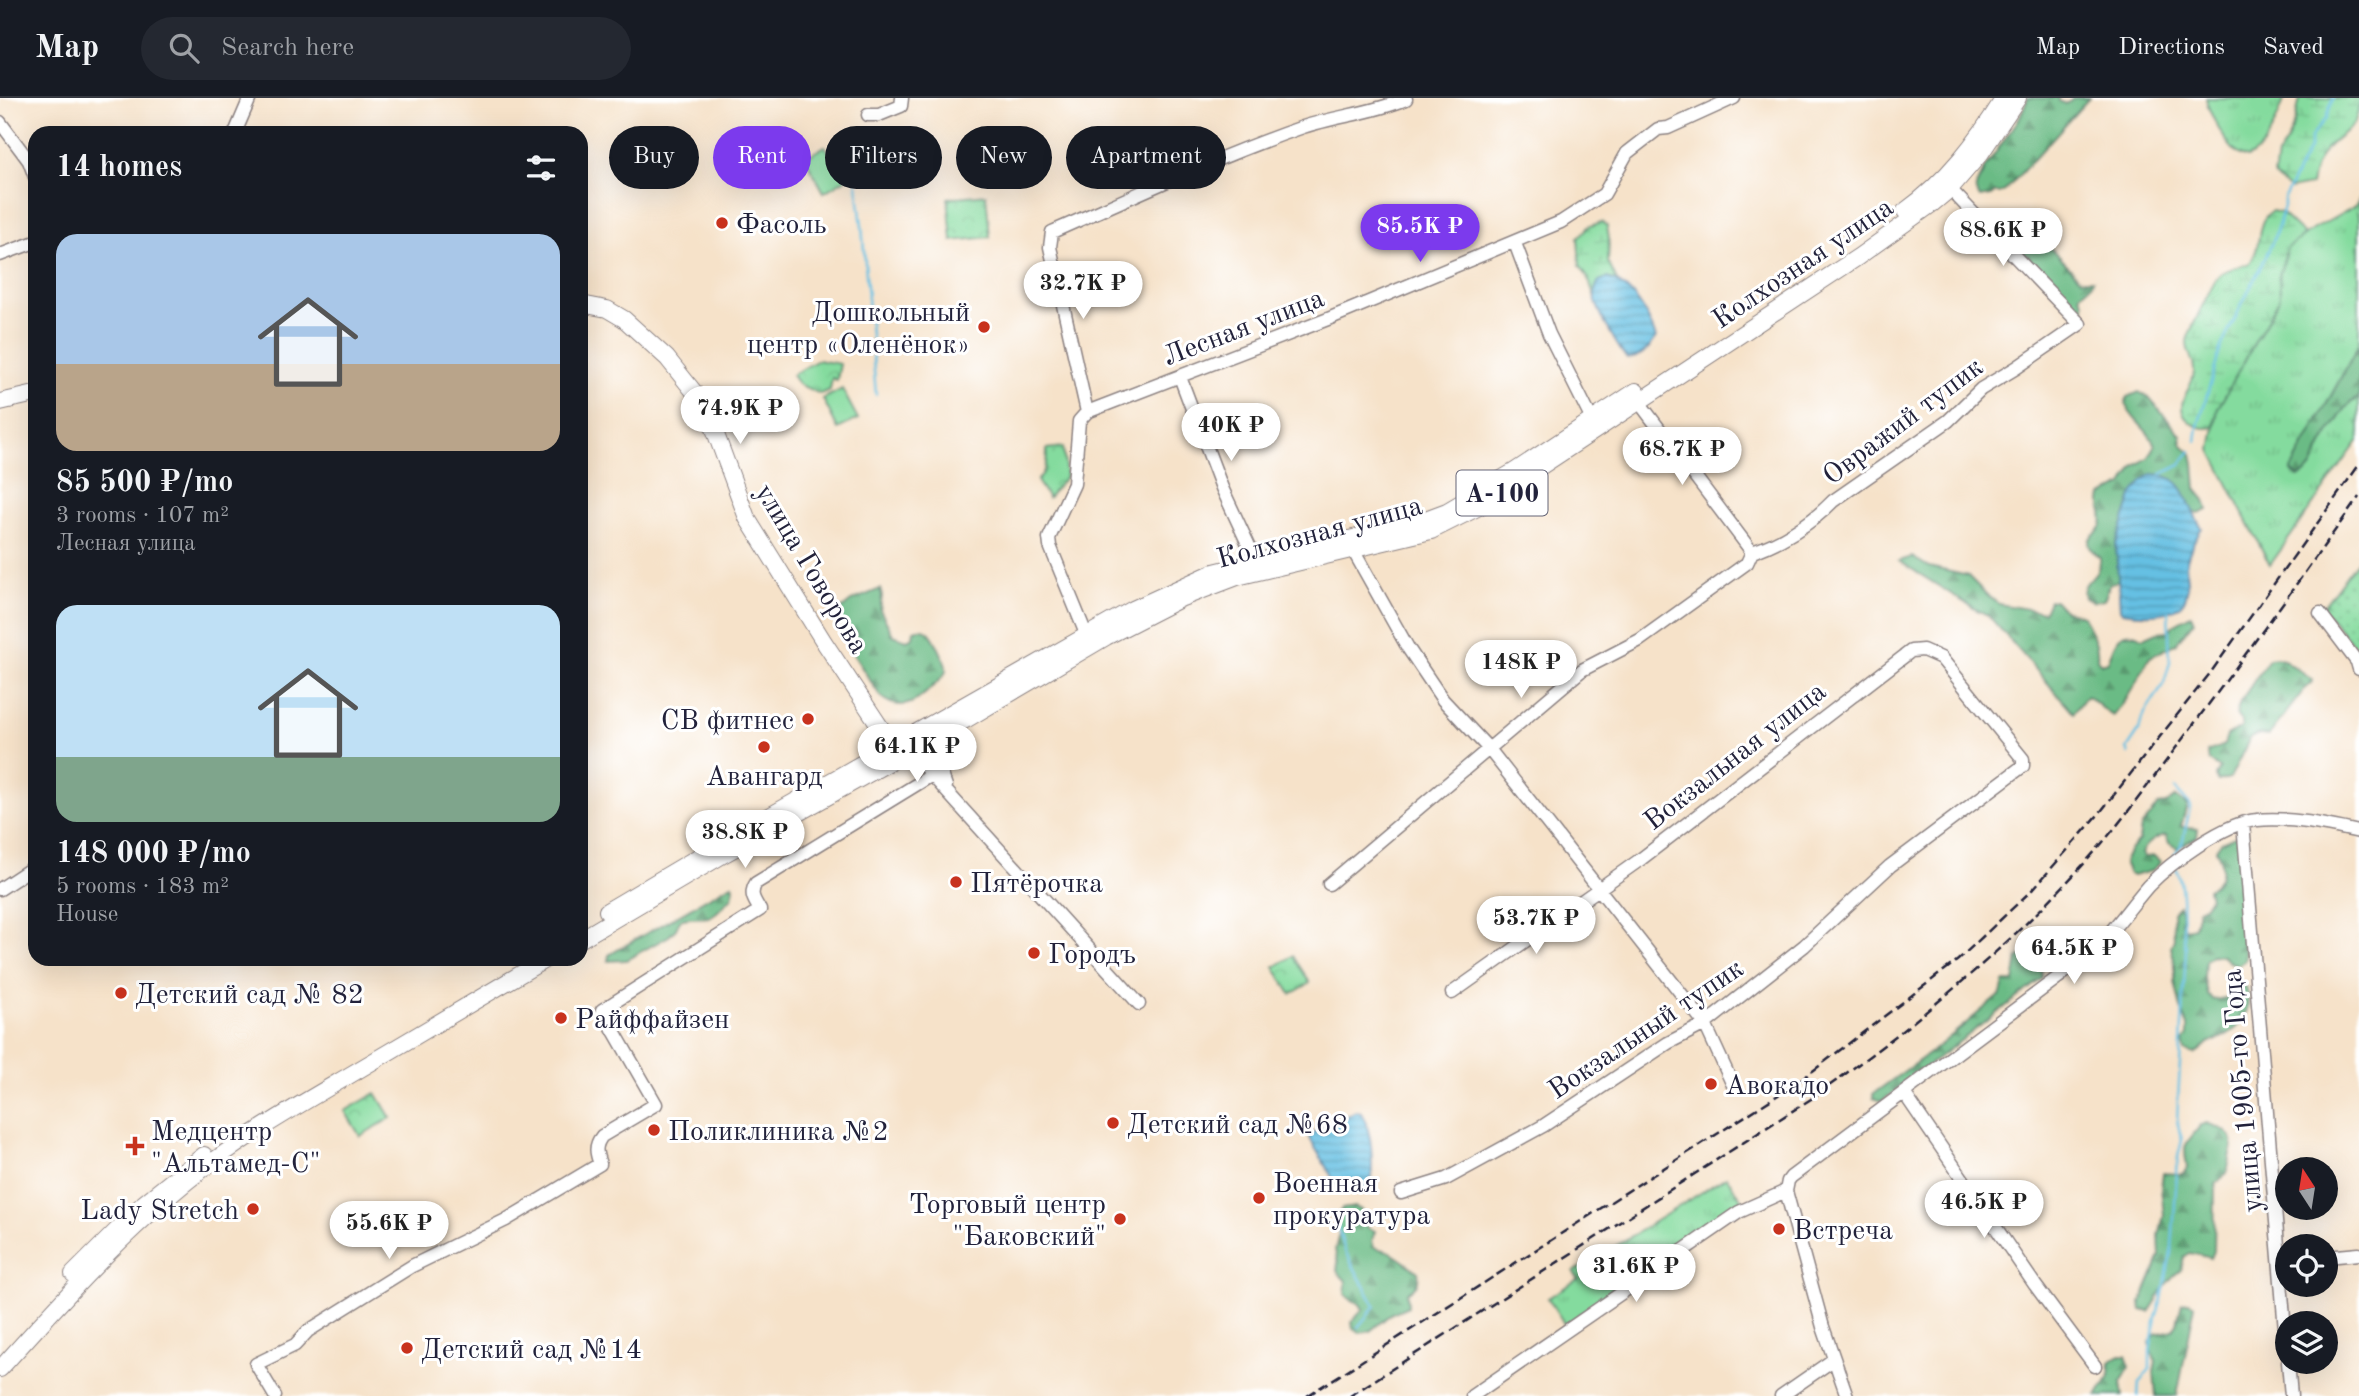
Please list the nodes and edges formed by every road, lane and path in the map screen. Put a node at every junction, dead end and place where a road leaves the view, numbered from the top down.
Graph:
1 (250, 98) edge
2 (902, 98) edge
3 (1734, 98) edge
4 (2004, 98) edge
5 (2018, 98) edge
6 (1406, 99) edge
7 (868, 115) dead end
8 (0, 122) edge
9 (237, 126) edge
10 (28, 160) edge
11 (1950, 189) junction
12 (1515, 243) junction
13 (28, 245) edge
14 (0, 255) edge
15 (588, 305) edge
16 (1180, 377) junction
17 (28, 396) edge
18 (0, 402) edge
19 (1639, 402) junction
20 (1087, 412) junction
21 (1592, 420) junction
22 (1353, 550) junction
23 (1752, 552) junction
24 (1255, 561) junction
25 (2320, 613) dead end
26 (1086, 634) junction
27 (2359, 669) edge
28 (948, 730) junction
29 (900, 749) junction
30 (1489, 749) junction
31 (2024, 763) joint
32 (932, 775) junction
33 (948, 793) junction
34 (2243, 823) junction
35 (2359, 832) edge
36 (28, 871) edge
37 (1329, 884) dead end
38 (0, 889) edge
39 (1600, 889) junction
40 (588, 922) edge
41 (588, 935) edge
42 (514, 966) edge
43 (534, 966) edge
44 (1452, 993) dead end
45 (1139, 1004) dead end
46 (1705, 1024) junction
47 (1732, 1083) dead end
48 (1904, 1093) junction
49 (1786, 1191) junction
50 (1401, 1193) dead end
51 (2281, 1234) edge
52 (2359, 1254) edge
53 (2338, 1256) edge
54 (0, 1353) edge
55 (1833, 1360) junction
56 (2095, 1366) dead end
57 (0, 1369) edge
58 (2289, 1374) edge
59 (275, 1396) edge
60 (1472, 1396) edge
61 (1781, 1396) edge
62 (1847, 1396) edge
63 (2291, 1396) edge

1 - 9 street
2 - 7 street
3 - 12 street, Лесная улица
4 - 21 main road, Колхозная улица / А-100
5 - 11 main road, Колхозная улица / А-100
6 - 20 street
8 - 10 street
11 - 19 main road, Колхозная улица / А-100
11 - 23 street, Овражий тупик
12 - 16 street, Лесная улица
12 - 21 street
13 - 14 street
15 - 29 main road, улица Говорова
16 - 20 street, Лесная улица
16 - 24 street
17 - 18 main road
19 - 22 main road, Колхозная улица / А-100
19 - 23 street
20 - 26 street
21 - 24 main road, Колхозная улица / А-100
22 - 28 main road, Колхозная улица / А-100
22 - 30 street
23 - 30 street
24 - 26 main road, Колхозная улица / А-100
25 - 27 street
26 - 29 main road, Колхозная улица / А-100
28 - 29 main road, Колхозная улица / А-100
28 - 33 street
29 - 32 street
29 - 40 main road, А-100
29 - 41 main road, А-100
30 - 37 street
30 - 39 street
31 - 39 street, Вокзальная улица
31 - 46 street, Вокзальный тупик
32 - 33 street
32 - 59 street
33 - 45 street
34 - 35 street
34 - 48 street
34 - 51 street, улица 1905-го Года
36 - 38 street
39 - 44 street, Вокзальная улица
39 - 46 street
42 - 54 main road
43 - 57 main road
46 - 47 street
46 - 50 street, Вокзальный тупик
48 - 49 street
48 - 56 street
49 - 55 street
49 - 60 street
52 - 53 street
55 - 61 street
55 - 62 street
58 - 63 street

